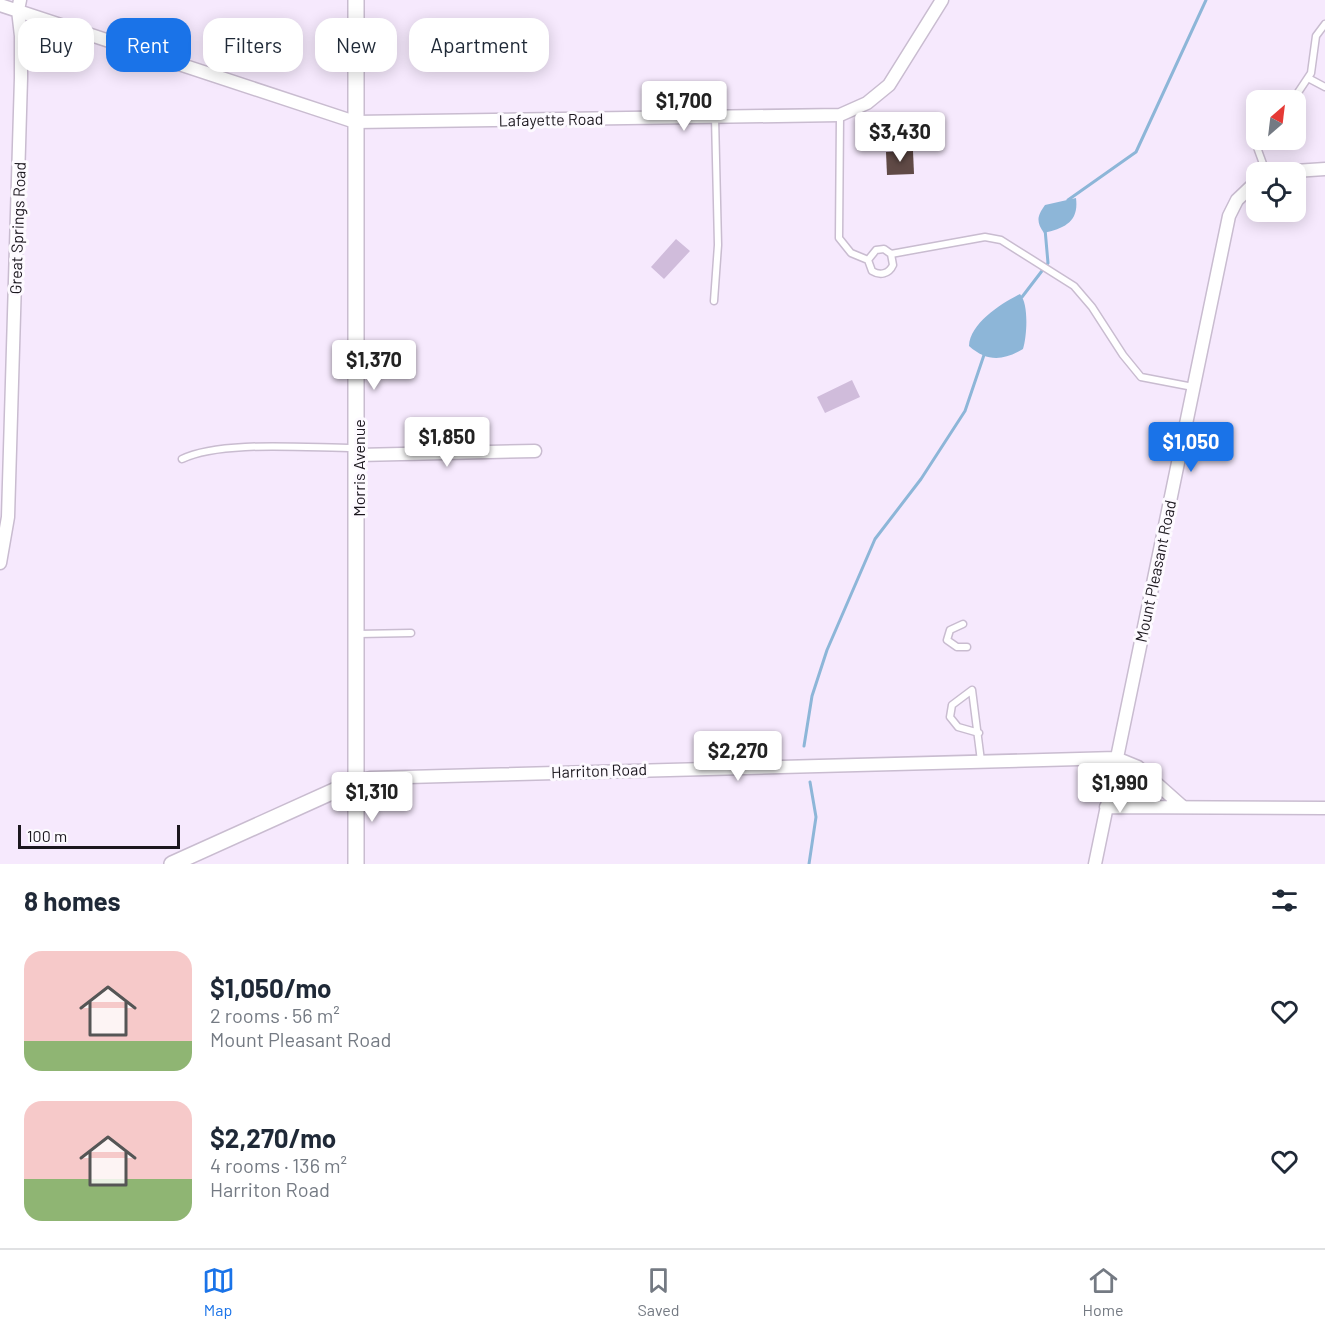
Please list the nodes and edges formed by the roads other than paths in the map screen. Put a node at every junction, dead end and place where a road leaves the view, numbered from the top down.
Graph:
1 (357, 0) edge
2 (942, 0) edge
3 (0, 5) edge
4 (19, 5) edge
5 (1325, 24) edge
6 (1308, 78) junction
7 (1325, 87) edge
8 (1300, 90) edge
9 (840, 115) junction
10 (715, 117) junction
11 (355, 122) junction
12 (1325, 169) edge
13 (1306, 170) edge
14 (1246, 191) edge
15 (891, 254) junction
16 (868, 260) junction
17 (714, 301) dead end
18 (1193, 387) junction
19 (535, 451) dead end
20 (358, 452) junction
21 (182, 459) dead end
22 (0, 563) edge
23 (963, 624) dead end
24 (411, 633) dead end
25 (357, 634) junction
26 (967, 647) dead end
27 (979, 733) junction
28 (1116, 758) junction
29 (981, 761) junction
30 (356, 781) junction
31 (1106, 807) junction
32 (1183, 807) junction
33 (1325, 808) edge
34 (172, 864) edge
35 (356, 864) edge
36 (1095, 864) edge

1 - 11 street, Morris Avenue
2 - 9 street, Lafayette Road
3 - 4 street, Lafayette Road
4 - 11 street, Lafayette Road
4 - 22 street, Great Springs Road
5 - 6 lane
6 - 7 lane
6 - 8 lane
9 - 10 street, Lafayette Road
9 - 16 lane
10 - 11 street, Lafayette Road
10 - 17 lane
11 - 20 street, Morris Avenue
12 - 13 street
14 - 18 street, Mount Pleasant Road
15 - 16 lane
15 - 16 lane
15 - 18 lane
18 - 28 street, Mount Pleasant Road
19 - 20 street
20 - 21 lane
20 - 25 street, Morris Avenue
23 - 26 lane
24 - 25 lane
25 - 30 street, Morris Avenue
27 - 27 lane
27 - 29 lane
28 - 29 street, Harriton Road
28 - 31 street, Mount Pleasant Road
28 - 32 street
29 - 30 street, Harriton Road
30 - 34 street, Harriton Road
30 - 35 street, Morris Avenue
31 - 32 street
31 - 36 street, Mount Pleasant Road
32 - 33 street

